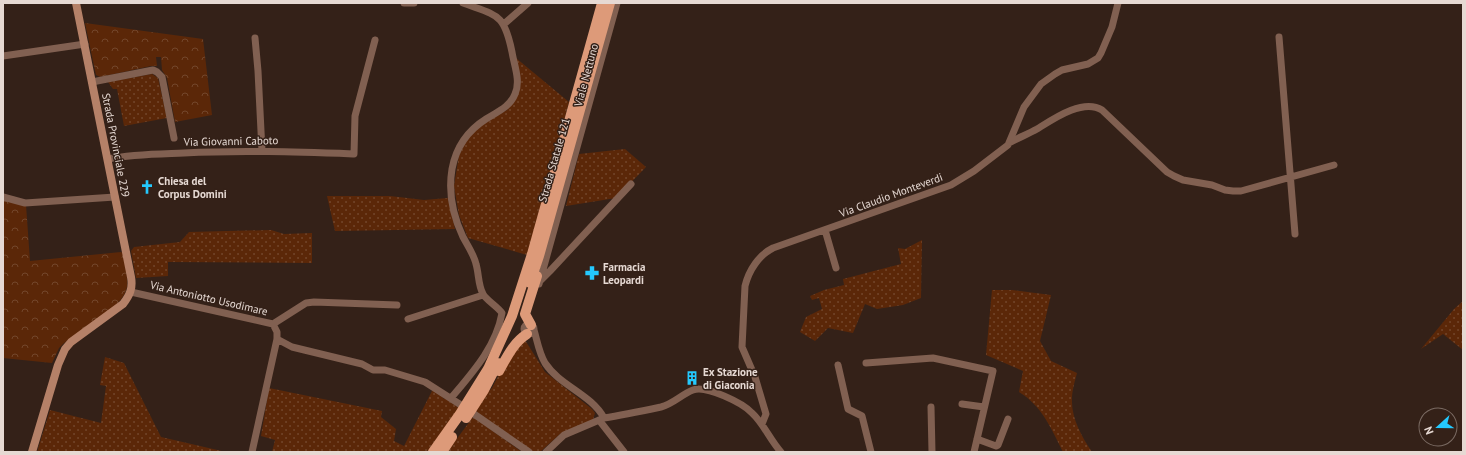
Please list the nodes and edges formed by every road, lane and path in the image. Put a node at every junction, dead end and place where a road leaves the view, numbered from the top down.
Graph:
1 (76, 3) edge
2 (404, 3) edge
3 (414, 3) edge
4 (463, 3) edge
5 (528, 3) edge
6 (602, 3) edge
7 (610, 3) edge
8 (617, 3) edge
9 (1118, 3) edge
10 (504, 24) junction
11 (1279, 37) dead end
12 (255, 38) dead end
13 (375, 40) dead end
14 (84, 44) junction
15 (3, 56) edge
16 (92, 82) junction
17 (174, 138) dead end
18 (1009, 143) junction
19 (262, 151) junction
20 (108, 159) junction
21 (1334, 166) dead end
22 (1290, 178) junction
23 (631, 184) dead end
24 (3, 197) edge
25 (116, 197) junction
26 (825, 230) junction
27 (1295, 234) dead end
28 (836, 268) dead end
29 (541, 280) junction
30 (131, 292) junction
31 (483, 295) junction
32 (397, 305) dead end
33 (408, 319) dead end
34 (273, 324) junction
35 (526, 325) junction
36 (277, 339) junction
37 (866, 363) dead end
38 (838, 365) dead end
39 (484, 390) junction
40 (451, 398) junction
41 (962, 404) dead end
42 (461, 405) dead end
43 (931, 407) dead end
44 (984, 407) junction
45 (474, 414) dead end
46 (601, 419) junction
47 (1008, 419) dead end
48 (762, 424) junction
49 (977, 439) junction
50 (772, 443) junction
51 (32, 452) edge
52 (252, 452) edge
53 (433, 452) edge
54 (442, 452) edge
55 (529, 452) edge
56 (546, 452) edge
57 (624, 452) edge
58 (771, 452) edge
59 (781, 452) edge
60 (871, 452) edge
61 (932, 452) edge
62 (974, 452) edge

1 - 14 street, Strada Provinciale 229
2 - 3 street
4 - 10 street
5 - 10 street
6 - 35 main road, Strada Statale 121
7 - 35 main road, Strada Statale 121
8 - 29 street, Viale Nettuno
9 - 18 street, Via Claudio Monteverdi
10 - 31 street
11 - 22 street
12 - 19 street
13 - 19 street, Via Giovanni Caboto
14 - 15 street
14 - 16 street, Strada Provinciale 229
16 - 17 street
16 - 20 street, Strada Provinciale 229
18 - 22 street
18 - 26 street, Via Claudio Monteverdi
19 - 20 street, Via Giovanni Caboto
20 - 25 street, Strada Provinciale 229
21 - 22 street
22 - 27 street
23 - 29 street
24 - 25 street
25 - 30 street, Strada Provinciale 229
26 - 28 street
26 - 48 street, Via Claudio Monteverdi
29 - 35 street, Viale Nettuno
30 - 34 street, Via Antoniotto Usodimare
30 - 51 street
31 - 33 street
31 - 40 street
32 - 34 street, Via Antoniotto Usodimare
34 - 36 street
35 - 39 main road
35 - 39 main road
35 - 46 street
35 - 53 main road
36 - 40 street
36 - 52 street
37 - 44 street
38 - 60 street
39 - 54 main road
40 - 42 street
41 - 44 street
43 - 61 street
44 - 49 street
45 - 55 street
46 - 48 street
46 - 56 street
46 - 57 street
47 - 49 street
48 - 50 street
49 - 62 street
50 - 58 street
50 - 59 street

